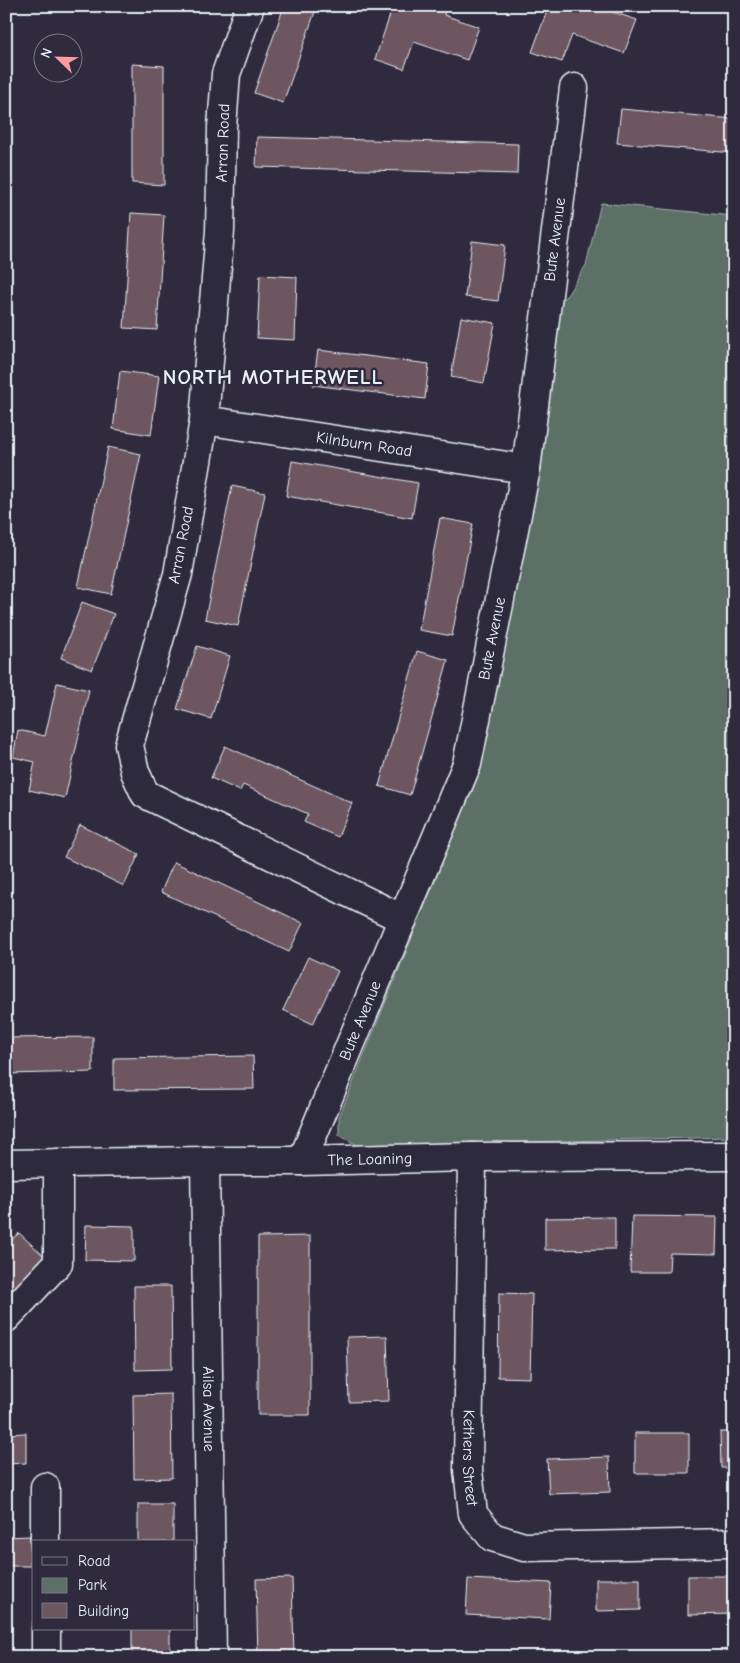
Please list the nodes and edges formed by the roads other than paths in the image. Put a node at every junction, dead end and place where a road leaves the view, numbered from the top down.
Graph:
1 (250, 6) edge
2 (574, 88) dead end
3 (204, 420) junction
4 (526, 469) junction
5 (404, 919) junction
6 (734, 1156) edge
7 (472, 1158) junction
8 (205, 1161) junction
9 (302, 1161) junction
10 (58, 1163) junction
11 (6, 1164) edge
12 (6, 1318) edge
13 (45, 1487) dead end
14 (46, 1540) edge
15 (734, 1543) edge
16 (46, 1630) edge
17 (46, 1657) edge
18 (212, 1657) edge

1 - 3 street, Arran Road
2 - 4 street, Bute Avenue
3 - 4 street, Kilnburn Road
3 - 5 street, Arran Road
4 - 5 street, Bute Avenue
5 - 9 street, Bute Avenue
6 - 7 street, The Loaning
7 - 9 street, The Loaning
7 - 15 street, Kethers Street
8 - 9 street, The Loaning
8 - 10 street, The Loaning
8 - 18 street, Ailsa Avenue
10 - 11 street, The Loaning
10 - 12 street
13 - 14 street
16 - 17 street

